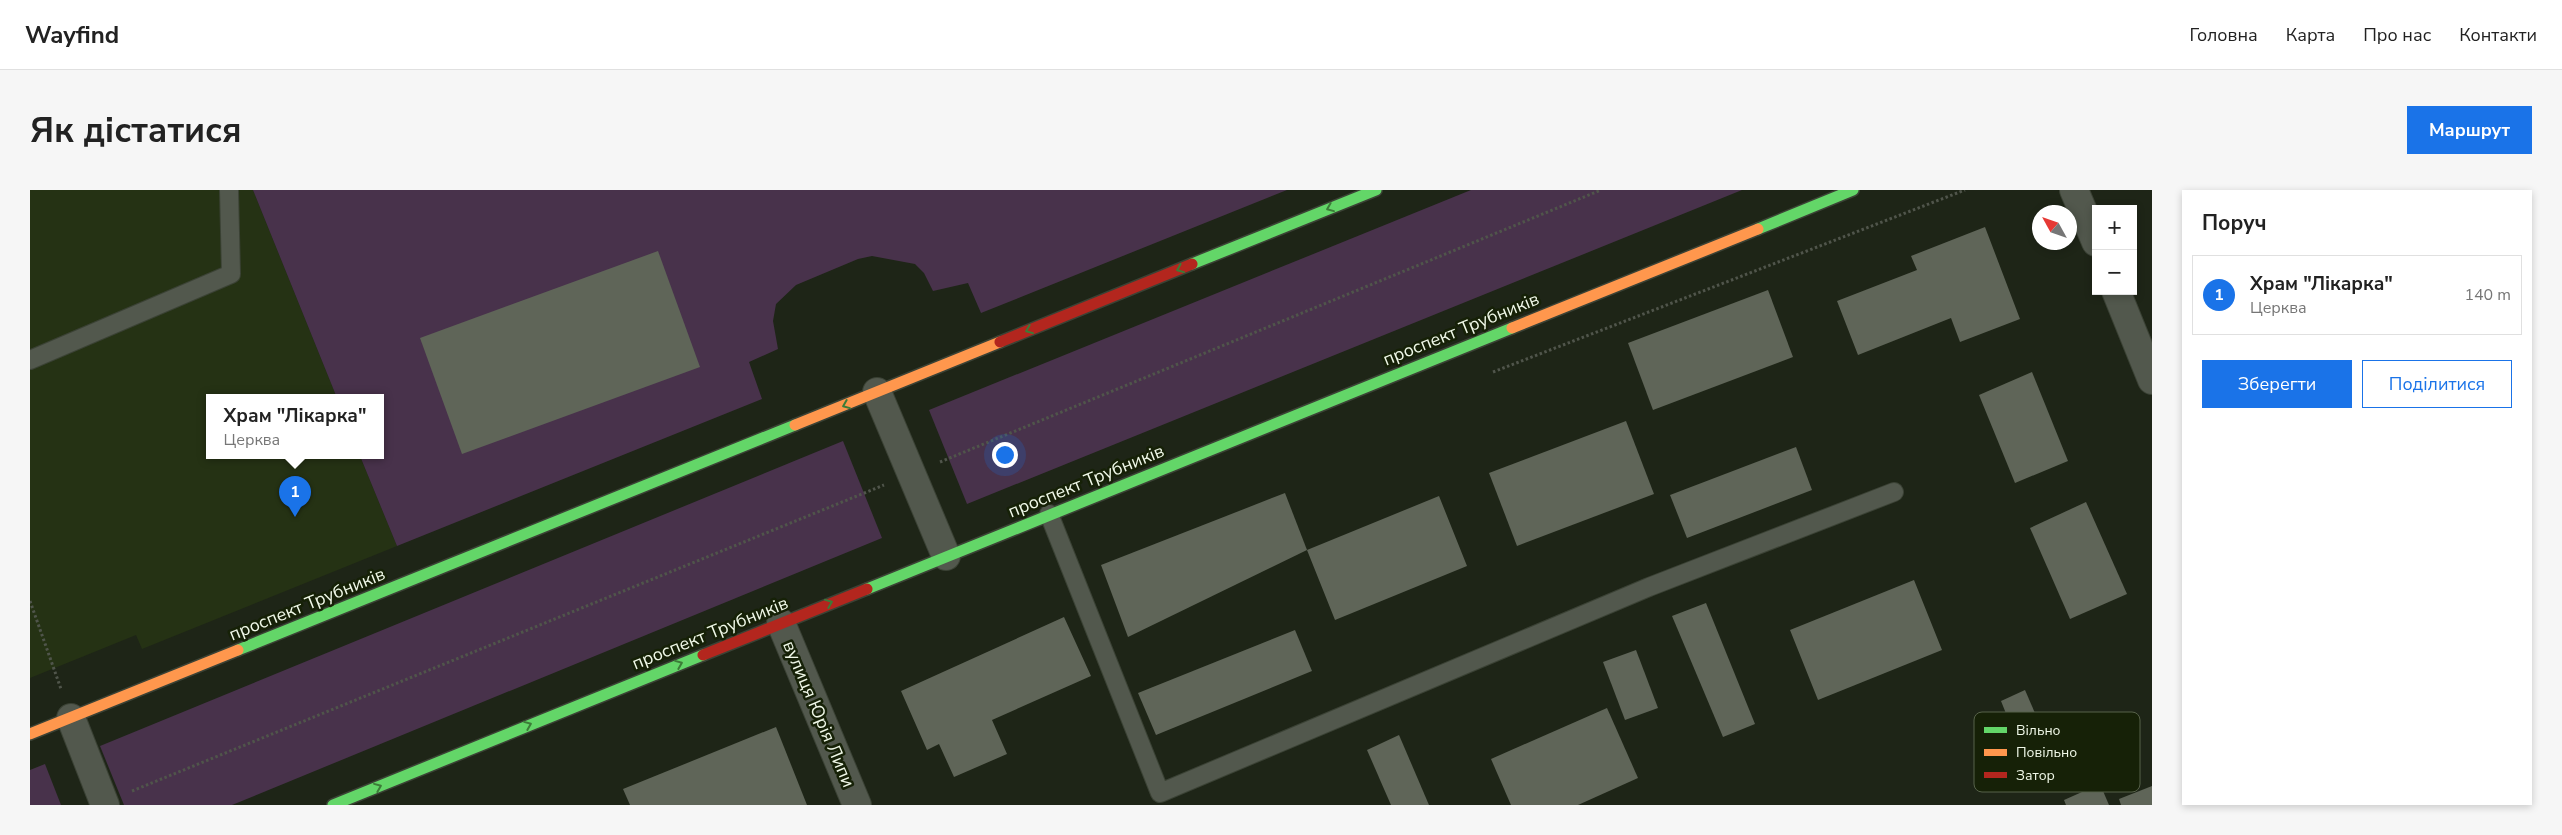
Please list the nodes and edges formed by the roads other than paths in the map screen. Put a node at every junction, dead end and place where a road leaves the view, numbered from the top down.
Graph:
1 (230, 190) edge
2 (1376, 190) edge
3 (1852, 190) edge
4 (2074, 190) edge
5 (2092, 233) edge
6 (2118, 295) edge
7 (30, 360) edge
8 (2152, 380) edge
9 (877, 392) junction
10 (1894, 492) dead end
11 (1049, 514) junction
12 (946, 556) junction
13 (781, 622) junction
14 (71, 718) junction
15 (30, 734) edge
16 (105, 804) edge
17 (333, 805) edge
18 (857, 805) edge

1 - 7 lane
2 -> 9 main road, проспект Трубників
3 - 11 main road, проспект Трубників
4 - 5 street
6 - 8 street
9 - 12 street
9 -> 14 main road, проспект Трубників
10 - 11 lane
11 - 12 main road, проспект Трубників
13 -> 12 main road, проспект Трубників
17 -> 13 main road, проспект Трубників
13 - 18 street, вулиця Юрія Липи
14 - 15 main road, проспект Трубників
14 - 16 street

